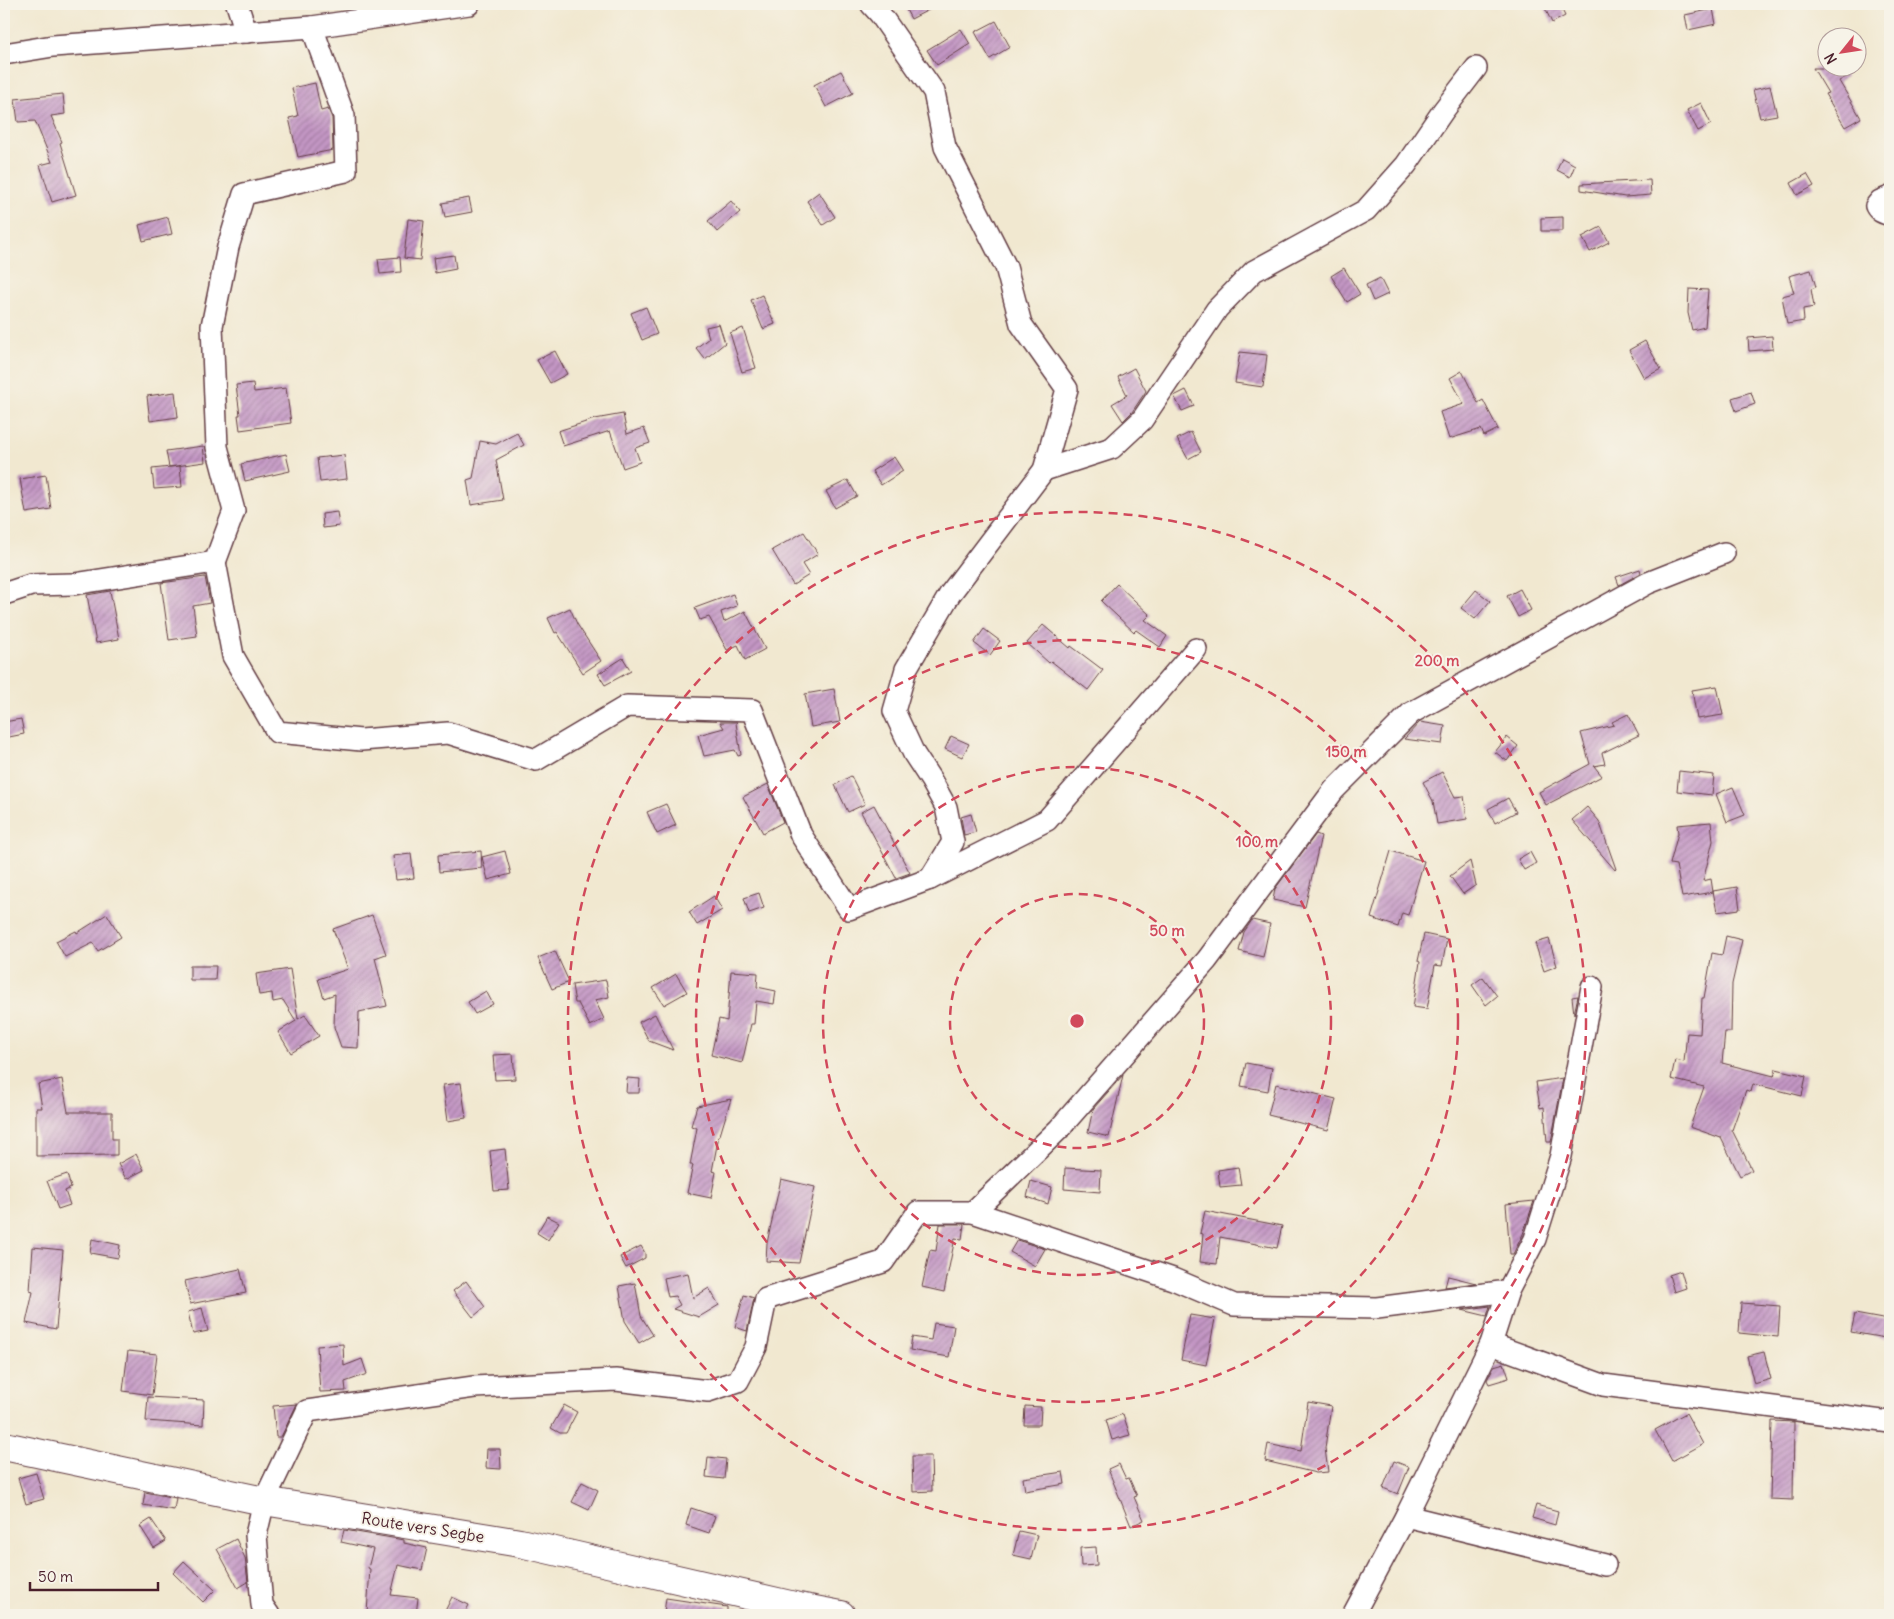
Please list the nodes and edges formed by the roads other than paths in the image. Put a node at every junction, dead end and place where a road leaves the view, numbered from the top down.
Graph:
1 (237, 4) edge
2 (469, 4) edge
3 (871, 4) edge
4 (312, 27) junction
5 (246, 32) junction
6 (4, 54) edge
7 (1476, 68) dead end
8 (1890, 197) edge
9 (1890, 215) edge
10 (1044, 470) junction
11 (1724, 553) dead end
12 (215, 562) junction
13 (4, 594) edge
14 (1196, 649) dead end
15 (930, 879) junction
16 (1592, 987) dead end
17 (973, 1212) junction
18 (1508, 1291) junction
19 (1491, 1344) junction
20 (1890, 1422) edge
21 (4, 1446) edge
22 (264, 1501) junction
23 (1406, 1516) junction
24 (1605, 1564) dead end
25 (798, 1611) edge
26 (263, 1612) edge
27 (841, 1615) edge
28 (1353, 1615) edge

1 - 5 street
2 - 4 street
3 - 10 street
4 - 5 street
4 - 12 street
5 - 6 street
7 - 10 street
8 - 9 street
10 - 15 street
11 - 17 street
12 - 13 street
12 - 15 street
14 - 15 street
16 - 18 street
17 - 18 street
17 - 22 street
18 - 19 street
19 - 20 street
19 - 23 street
21 - 22 main road, Route vers Segbe
22 - 25 main road, Route vers Segbe
22 - 26 street
23 - 24 street
23 - 28 street
25 - 27 main road, Route vers Segbe

